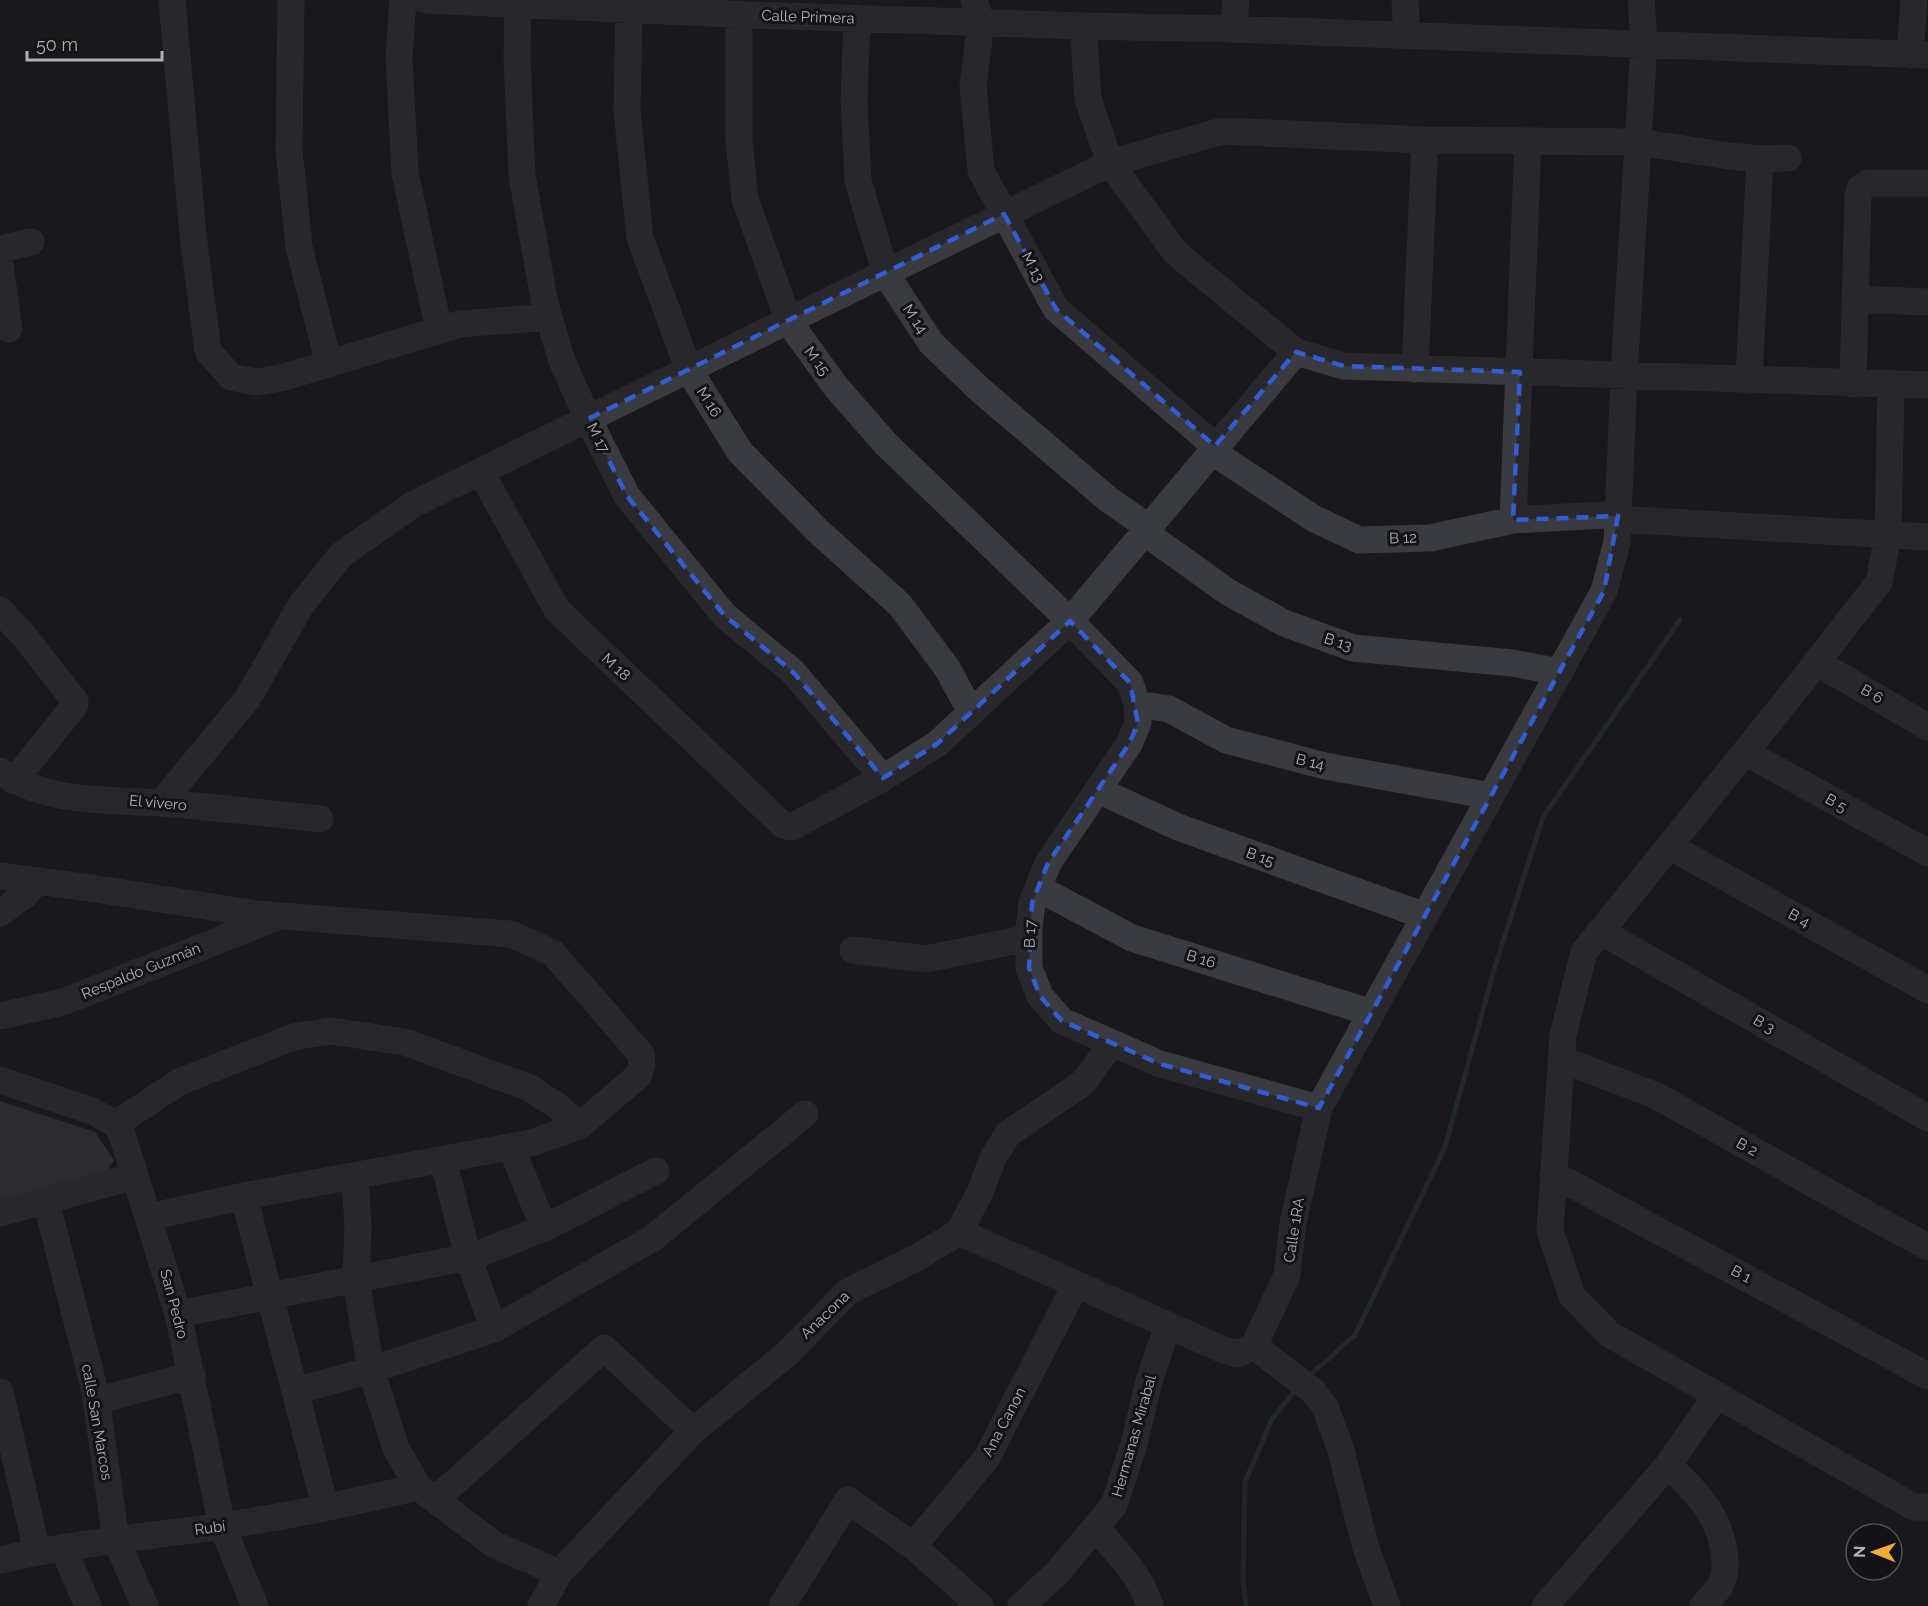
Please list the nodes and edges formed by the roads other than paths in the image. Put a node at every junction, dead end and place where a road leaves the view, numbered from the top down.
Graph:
1 (172, 0) edge
2 (291, 0) edge
3 (403, 0) edge
4 (425, 0) edge
5 (1236, 0) edge
6 (1405, 0) edge
7 (1641, 0) edge
8 (1914, 0) edge
9 (523, 3) edge
10 (734, 8) edge
11 (629, 9) junction
12 (978, 11) edge
13 (857, 18) junction
14 (1083, 26) junction
15 (1234, 29) junction
16 (1407, 35) junction
17 (1644, 43) junction
18 (1919, 55) edge
19 (1425, 140) junction
20 (1528, 142) junction
21 (1638, 142) junction
22 (1788, 158) dead end
23 (1760, 159) junction
24 (1110, 163) junction
25 (1928, 183) edge
26 (1004, 214) junction
27 (31, 242) dead end
28 (0, 249) edge
29 (0, 265) edge
30 (886, 274) junction
31 (1856, 299) junction
32 (1928, 302) edge
33 (549, 316) junction
34 (789, 322) junction
35 (9, 329) dead end
36 (439, 331) junction
37 (1296, 352) junction
38 (329, 364) junction
39 (1415, 369) junction
40 (689, 370) junction
41 (1520, 372) junction
42 (1624, 375) junction
43 (1749, 380) junction
44 (1853, 384) junction
45 (1891, 385) junction
46 (1928, 385) edge
47 (588, 419) junction
48 (1213, 449) junction
49 (481, 471) junction
50 (1618, 518) junction
51 (1513, 520) junction
52 (1146, 530) junction
53 (1888, 535) junction
54 (1928, 537) edge
55 (0, 610) edge
56 (1070, 621) junction
57 (1816, 662) junction
58 (1560, 672) junction
59 (1137, 704) junction
60 (971, 712) junction
61 (1928, 727) edge
62 (1745, 752) junction
63 (7, 776) edge
64 (883, 778) junction
65 (1098, 790) junction
66 (1491, 796) junction
67 (161, 803) junction
68 (320, 819) dead end
69 (1669, 846) junction
70 (1928, 853) edge
71 (0, 876) edge
72 (37, 881) junction
73 (1038, 888) junction
74 (0, 913) edge
75 (280, 916) junction
76 (1425, 916) junction
77 (1600, 931) junction
78 (1029, 938) junction
79 (853, 950) dead end
80 (1928, 990) edge
81 (1372, 1012) junction
82 (0, 1016) edge
83 (1112, 1043) junction
84 (1561, 1059) junction
85 (0, 1080) edge
86 (1318, 1108) junction
87 (805, 1114) dead end
88 (1928, 1118) edge
89 (116, 1124) junction
90 (579, 1126) junction
91 (511, 1147) junction
92 (443, 1160) junction
93 (656, 1171) dead end
94 (1553, 1174) junction
95 (135, 1176) junction
96 (355, 1176) junction
97 (244, 1196) junction
98 (46, 1201) junction
99 (0, 1213) edge
100 (149, 1217) junction
101 (544, 1228) junction
102 (959, 1232) junction
103 (1928, 1247) edge
104 (468, 1257) junction
105 (356, 1280) junction
106 (1076, 1284) junction
107 (269, 1298) junction
108 (178, 1314) junction
109 (1167, 1325) junction
110 (494, 1329) junction
111 (1254, 1346) junction
112 (371, 1370) junction
113 (192, 1375) junction
114 (1928, 1376) edge
115 (296, 1391) junction
116 (0, 1392) edge
117 (1718, 1395) junction
118 (96, 1401) junction
119 (693, 1431) junction
120 (1668, 1464) junction
121 (427, 1494) junction
122 (1928, 1507) edge
123 (325, 1508) junction
124 (222, 1526) junction
125 (1096, 1527) junction
126 (116, 1540) junction
127 (913, 1546) junction
128 (63, 1548) junction
129 (37, 1551) junction
130 (0, 1560) edge
131 (559, 1573) junction
132 (88, 1606) edge
133 (145, 1606) edge
134 (255, 1606) edge
135 (540, 1606) edge
136 (782, 1606) edge
137 (980, 1606) edge
138 (1021, 1606) edge
139 (1150, 1606) edge
140 (1387, 1606) edge
141 (1545, 1606) edge
142 (1703, 1606) edge

1 - 38 street
2 - 38 street
3 - 36 street
4 - 9 street, Calle Primera
5 - 15 street
6 - 16 street
7 - 17 street, Calle 1RA
8 - 18 street
9 - 11 street, Calle Primera
9 - 33 street, M 17
10 - 11 street, Calle Primera
10 - 13 street, Calle Primera
10 - 34 street, M 15
11 - 40 street, M 16
12 - 13 street, Calle Primera
12 - 14 street, Calle Primera
12 - 26 street, M 13
13 - 30 street, M 14
14 - 15 street, Calle Primera
14 - 24 street
15 - 16 street, Calle Primera
16 - 17 street, Calle Primera
17 - 18 street, Calle Primera
17 - 21 street, Calle 1RA
19 - 20 street
19 - 24 street
19 - 39 street
20 - 21 street
20 - 41 street
21 - 23 street
21 - 42 street, Calle 1RA
22 - 23 street
23 - 43 street
24 - 26 street
24 - 37 street
25 - 31 street
26 - 30 street
26 - 48 street, M 13
27 - 28 street
29 - 35 street
30 - 34 street
30 - 52 street, M 14
31 - 32 street
31 - 44 street
33 - 36 street
33 - 47 street, M 17
34 - 40 street
34 - 56 street, M 15
36 - 38 street
37 - 39 street
37 - 48 street
39 - 41 street
40 - 47 street
40 - 60 street, M 16
41 - 42 street
41 - 51 street
42 - 43 street
42 - 50 street, Calle 1RA
43 - 44 street
44 - 45 street
45 - 46 street
45 - 53 street
47 - 49 street
47 - 64 street, M 17
48 - 51 street, B 12
48 - 52 street
49 - 64 street, M 18
49 - 67 street
50 - 51 street, B 12
50 - 53 street, B 12
50 - 58 street, Calle 1RA
52 - 56 street
52 - 58 street, B 13
53 - 54 street, B 12
53 - 57 street
55 - 63 street
56 - 59 street
56 - 60 street
57 - 61 street, B 6
57 - 62 street
58 - 66 street, Calle 1RA
59 - 65 street, B 17
59 - 66 street, B 14
60 - 64 street
62 - 69 street
62 - 70 street, B 5
63 - 67 street, El vivero
65 - 73 street, B 17
65 - 76 street, B 15
66 - 76 street, Calle 1RA
67 - 68 street, El vivero
69 - 77 street
69 - 80 street, B 4
71 - 72 street
72 - 74 street
72 - 75 street
73 - 78 street, B 17
73 - 81 street, B 16
75 - 82 street, Respaldo Guzmán
75 - 90 street
76 - 81 street, Calle 1RA
77 - 84 street
77 - 88 street, B 3
78 - 79 street
78 - 83 street, B 17
81 - 86 street, Calle 1RA
83 - 86 street, B 17
83 - 102 street
84 - 94 street
84 - 103 street, B 2
85 - 89 street
86 - 111 street, Calle 1RA
87 - 110 street
89 - 90 street
89 - 95 street, San Pedro
90 - 91 street
91 - 92 street
91 - 101 street
92 - 96 street
92 - 104 street
93 - 101 street
94 - 114 street, B 1
94 - 117 street
95 - 98 street
95 - 100 street, San Pedro
96 - 97 street
96 - 105 street
97 - 100 street
97 - 107 street
98 - 99 street
98 - 118 street, calle San Marcos
100 - 108 street, San Pedro
101 - 104 street
102 - 106 street
102 - 119 street, Anacona
104 - 105 street
104 - 110 street
105 - 107 street
105 - 112 street
106 - 109 street
106 - 127 street, Ana Canon
107 - 108 street
107 - 115 street
108 - 113 street, San Pedro
109 - 111 street
109 - 125 street, Hermanas Mirabal
110 - 112 street
111 - 140 street
112 - 115 street
112 - 121 street
113 - 118 street
113 - 124 street, San Pedro
115 - 123 street
116 - 129 street
117 - 120 street
117 - 122 street
118 - 126 street, calle San Marcos
119 - 121 street
119 - 131 street, Anacona
120 - 141 street
120 - 142 street
121 - 123 street, Rubí
121 - 131 street
123 - 124 street, Rubí
124 - 126 street, Rubí
124 - 134 street, San Pedro
125 - 138 street, Hermanas Mirabal
125 - 139 street
126 - 128 street, Rubí
126 - 133 street, calle San Marcos
127 - 136 street
127 - 137 street
128 - 129 street, Rubí
128 - 132 street
129 - 130 street, Rubí
131 - 135 street, Anacona

